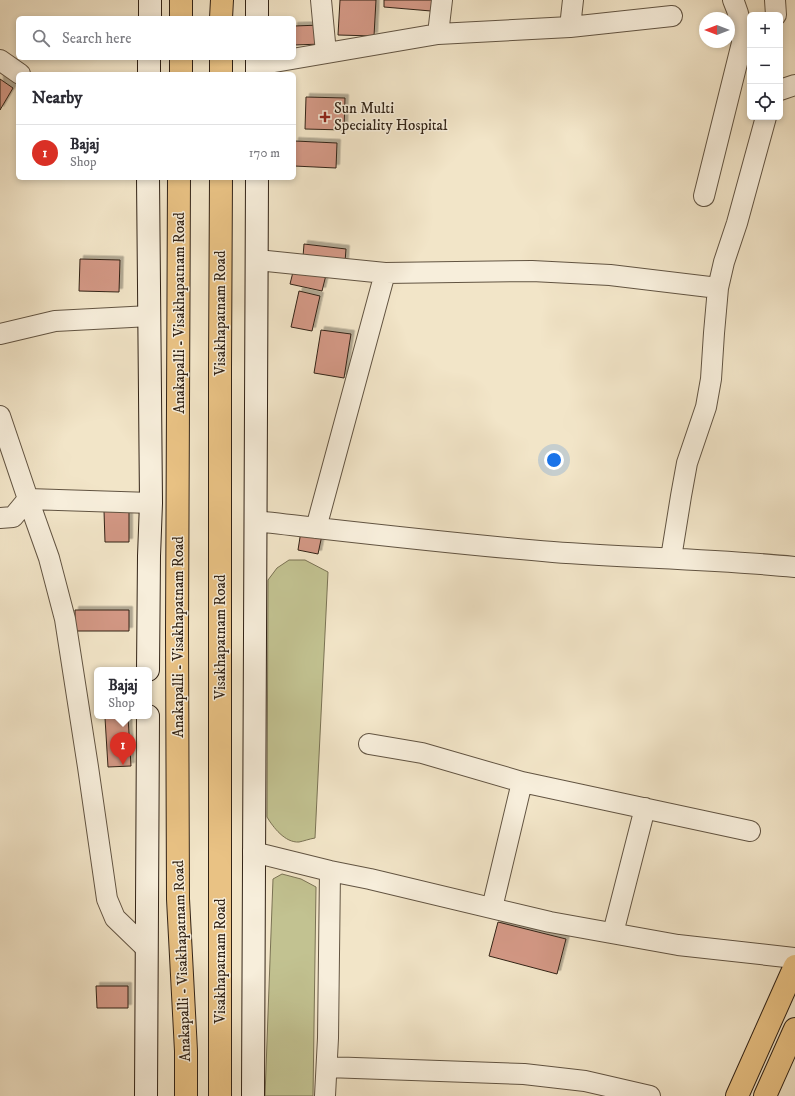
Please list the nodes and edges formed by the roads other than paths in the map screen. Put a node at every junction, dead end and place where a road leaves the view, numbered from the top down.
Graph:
1 (150, 0) edge
2 (181, 0) edge
3 (222, 0) edge
4 (257, 0) edge
5 (321, 0) edge
6 (442, 0) edge
7 (573, 0) edge
8 (733, 0) edge
9 (775, 0) edge
10 (776, 12) edge
11 (150, 16) edge
12 (181, 16) edge
13 (222, 16) edge
14 (257, 16) edge
15 (672, 16) dead end
16 (570, 27) junction
17 (438, 34) junction
18 (326, 53) junction
19 (296, 59) edge
20 (0, 60) edge
21 (149, 60) edge
22 (181, 60) edge
23 (221, 60) edge
24 (289, 60) edge
25 (257, 66) edge
26 (17, 72) edge
27 (149, 72) edge
28 (181, 72) edge
29 (221, 72) edge
30 (795, 86) edge
31 (783, 89) edge
32 (765, 120) edge
33 (148, 180) edge
34 (179, 180) edge
35 (221, 180) edge
36 (257, 180) edge
37 (704, 196) dead end
38 (257, 260) junction
39 (385, 273) junction
40 (718, 288) junction
41 (150, 316) junction
42 (0, 334) edge
43 (0, 416) edge
44 (28, 499) junction
45 (151, 503) junction
46 (0, 518) edge
47 (255, 521) junction
48 (316, 528) junction
49 (671, 558) junction
50 (795, 567) edge
51 (148, 667) edge
52 (148, 719) edge
53 (369, 744) dead end
54 (522, 782) junction
55 (645, 808) junction
56 (750, 831) dead end
57 (253, 852) junction
58 (330, 871) junction
59 (492, 908) junction
60 (613, 933) junction
61 (146, 949) junction
62 (795, 958) edge
63 (795, 966) edge
64 (795, 1029) edge
65 (327, 1067) junction
66 (146, 1096) edge
67 (186, 1096) edge
68 (220, 1096) edge
69 (253, 1096) edge
70 (325, 1096) edge
71 (650, 1096) edge
72 (737, 1096) edge
73 (765, 1096) edge

1 - 11 street
2 - 12 main road
3 - 13 main road
4 - 14 street
5 - 18 street
6 - 17 street
7 - 16 street
8 - 37 street
9 - 10 street
15 - 16 street
16 - 17 street
17 - 18 street
18 - 19 street
20 - 26 street
21 - 27 street
22 - 28 main road
23 - 29 main road
24 - 25 street
30 - 31 street
32 - 40 street
33 - 41 street
34 - 67 main road, Anakapalli - Visakhapatnam Road
35 - 68 main road, Visakhapatnam Road
36 - 38 street
38 - 39 street
38 - 47 street
39 - 40 street
39 - 48 street
40 - 49 street
41 - 42 street
41 - 45 street
43 - 44 street
44 - 45 street
44 - 46 street
44 - 61 street
45 - 51 street
47 - 48 street
47 - 57 street
48 - 49 street
49 - 50 street
52 - 61 street
53 - 54 street
54 - 55 street
54 - 59 street
55 - 56 street
55 - 60 street
57 - 58 street
57 - 69 street
58 - 59 street
58 - 65 street
59 - 60 street
60 - 62 street
61 - 66 street
63 - 72 main road
64 - 73 main road
65 - 70 street
65 - 71 street

